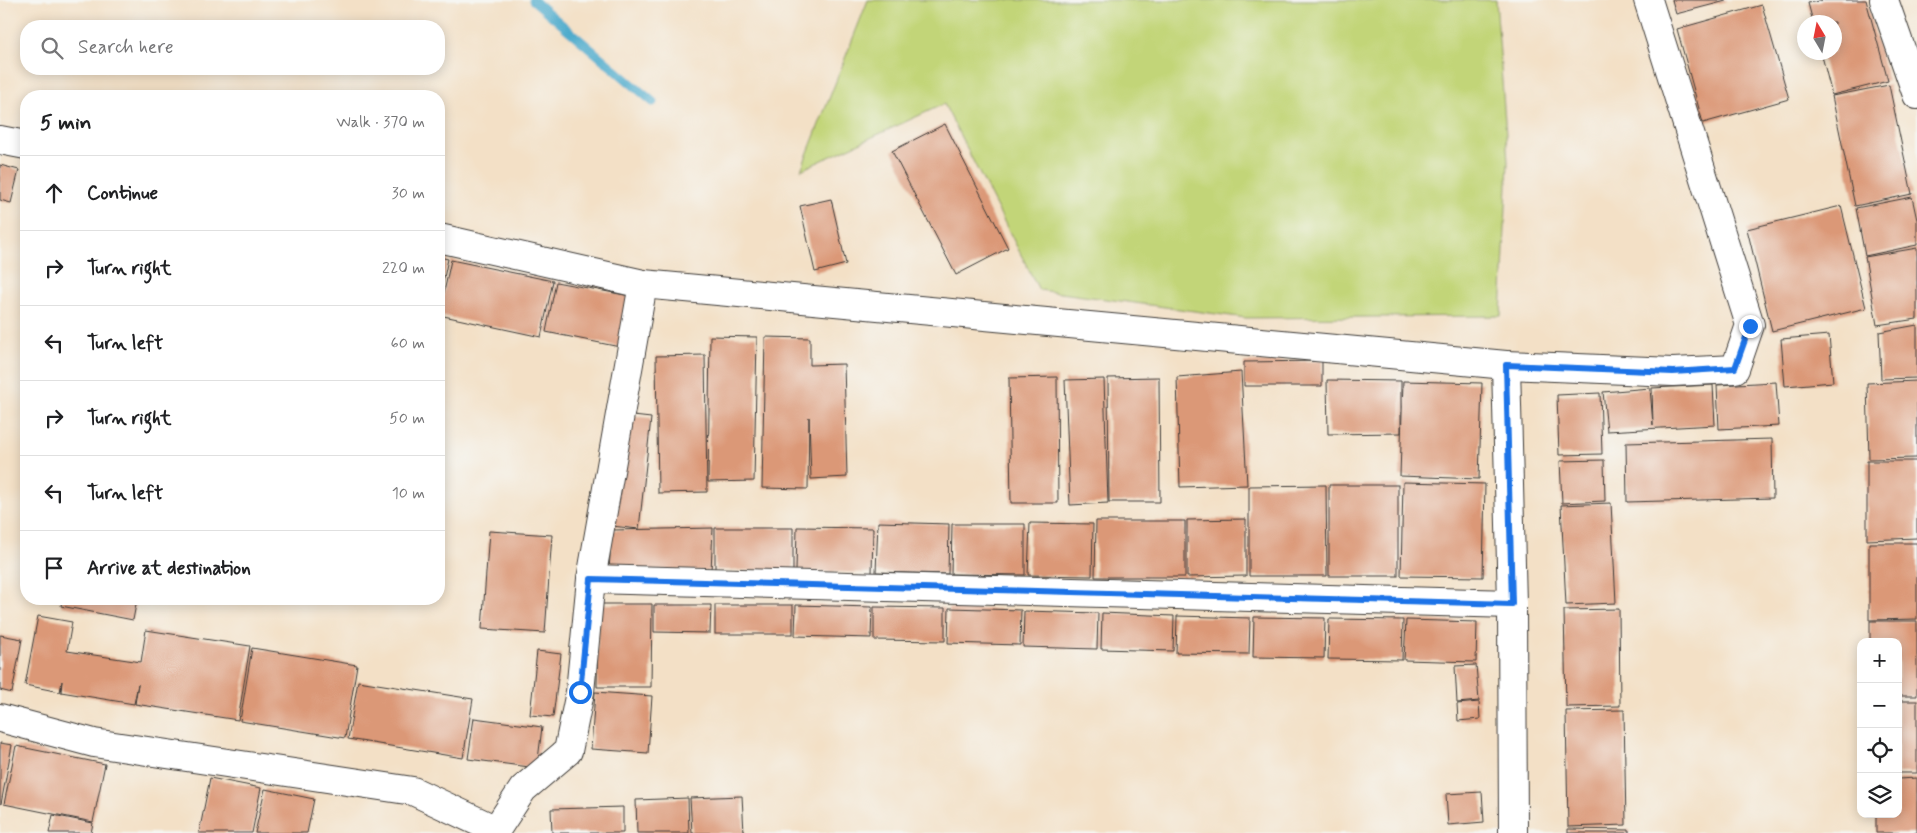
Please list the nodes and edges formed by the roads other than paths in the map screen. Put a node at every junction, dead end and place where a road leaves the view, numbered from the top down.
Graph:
1 (1648, 0) edge
2 (1884, 0) edge
3 (1917, 95) edge
4 (0, 140) edge
5 (20, 145) edge
6 (445, 239) edge
7 (643, 284) junction
8 (1506, 365) junction
9 (591, 579) junction
10 (1512, 604) junction
11 (0, 718) edge
12 (496, 832) edge
13 (1513, 833) edge

1 - 8 street
2 - 3 street
4 - 5 street
6 - 7 street
7 - 8 street
7 - 9 street
8 - 10 street
9 - 10 street
9 - 12 street
10 - 13 street
11 - 12 street

